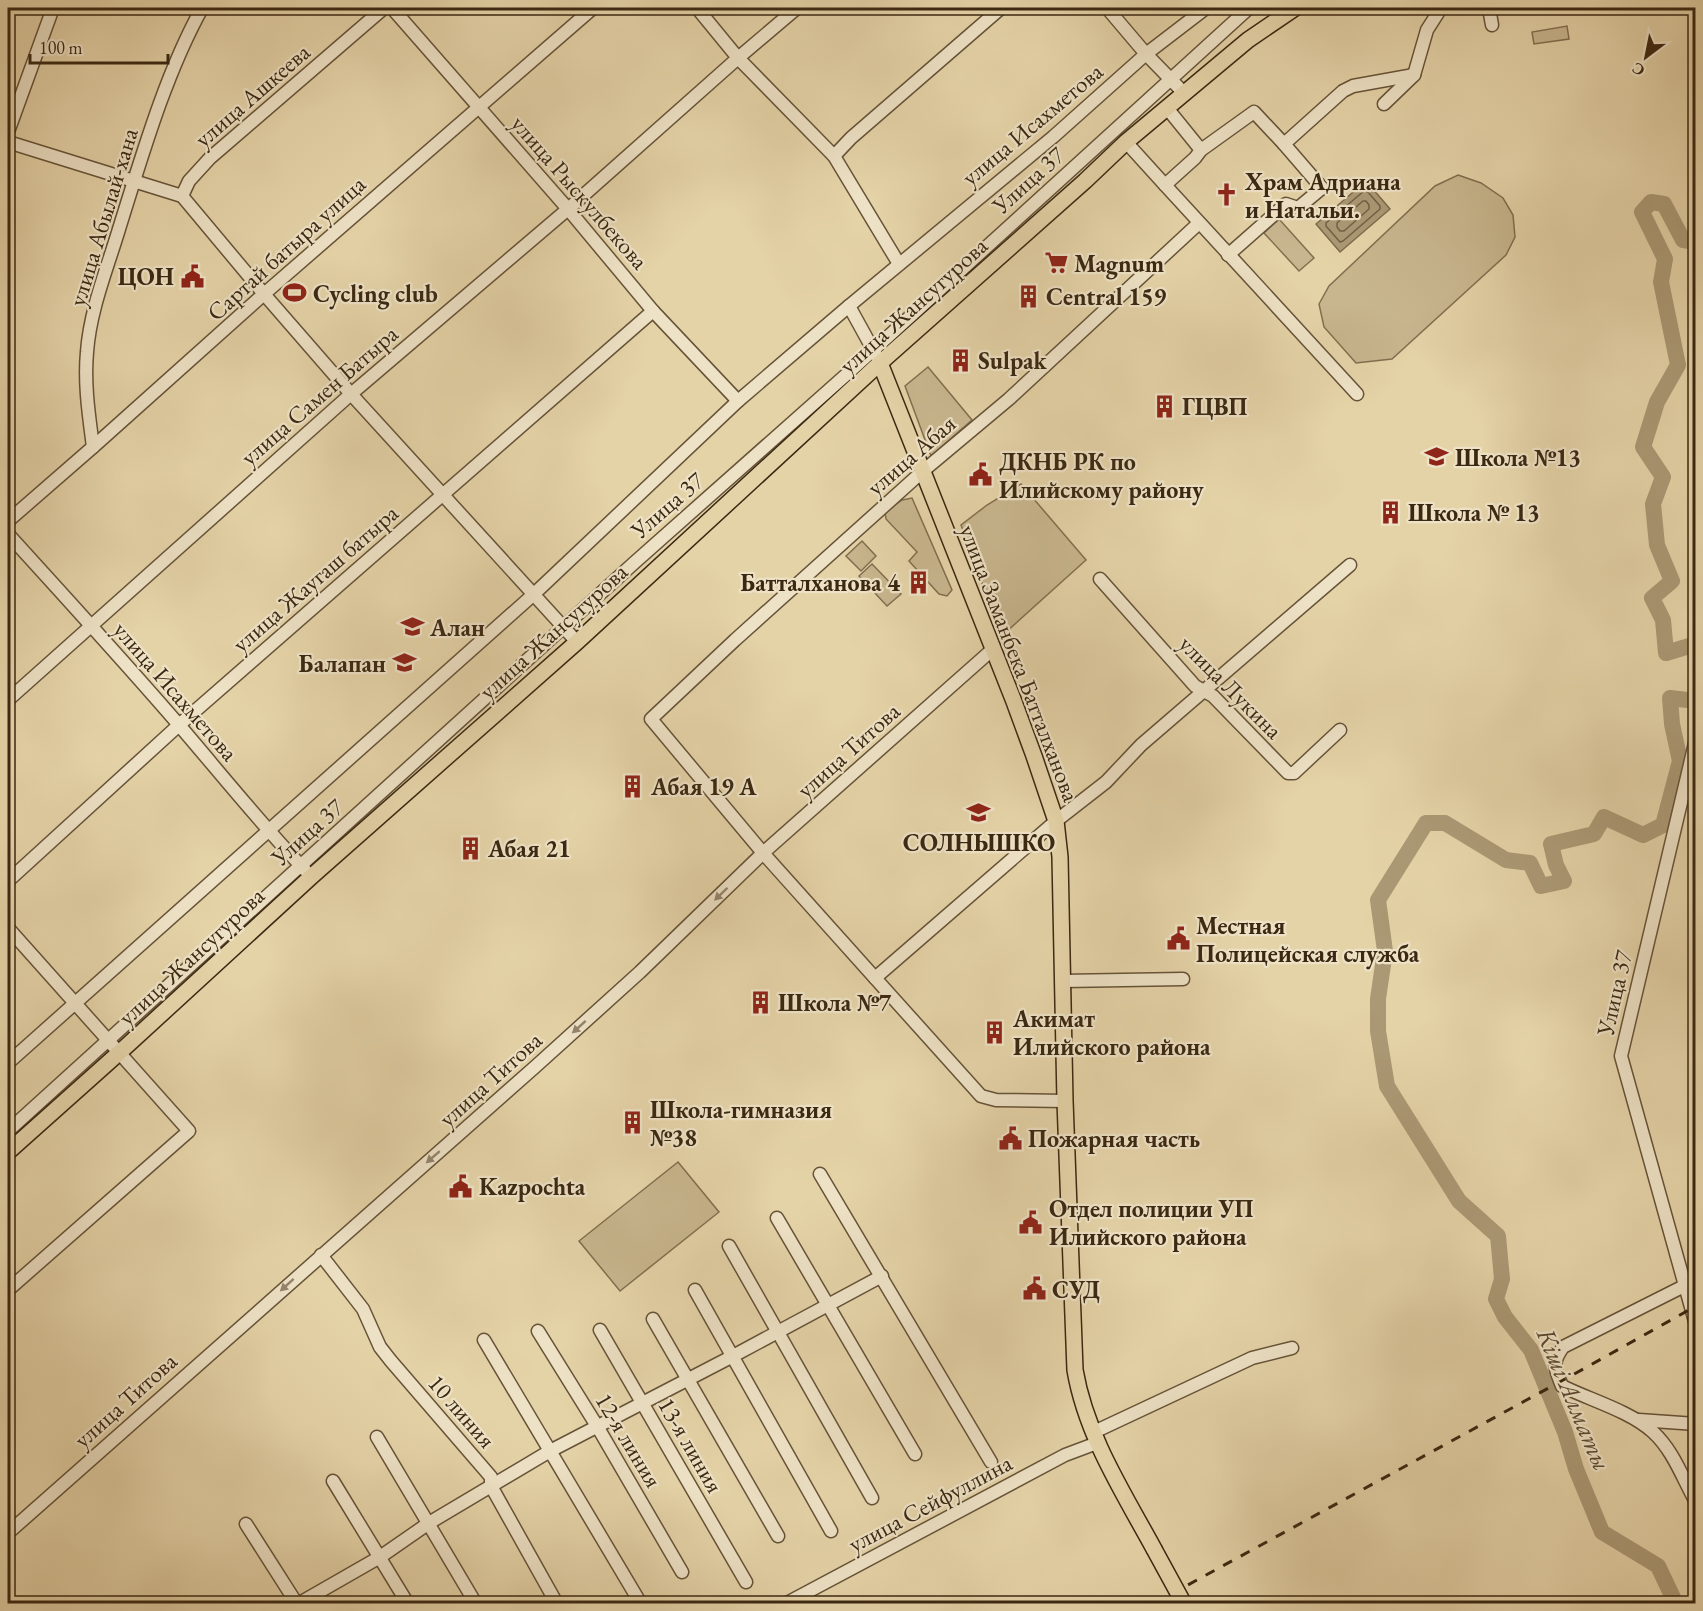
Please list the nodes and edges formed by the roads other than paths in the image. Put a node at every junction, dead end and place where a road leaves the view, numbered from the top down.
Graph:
1 (53, 8) edge
2 (202, 8) edge
3 (384, 8) edge
4 (392, 8) edge
5 (593, 8) edge
6 (697, 8) edge
7 (797, 8) edge
8 (1001, 8) edge
9 (1107, 8) edge
10 (1206, 8) edge
11 (1249, 8) edge
12 (1294, 8) edge
13 (1441, 8) edge
14 (1489, 8) edge
15 (1492, 25) dead end
16 (1146, 54) junction
17 (738, 58) junction
18 (1414, 75) junction
19 (1184, 93) junction
20 (1384, 104) dead end
21 (478, 107) junction
22 (1167, 108) junction
23 (8, 132) edge
24 (8, 142) edge
25 (1126, 142) junction
26 (1284, 144) junction
27 (1201, 150) junction
28 (834, 156) junction
29 (134, 181) junction
30 (1165, 185) junction
31 (182, 196) junction
32 (568, 209) junction
33 (1199, 223) junction
34 (1228, 255) junction
35 (899, 264) junction
36 (264, 294) junction
37 (849, 306) junction
38 (653, 311) junction
39 (880, 363) junction
40 (351, 394) junction
41 (1357, 394) dead end
42 (738, 401) junction
43 (93, 447) junction
44 (923, 471) junction
45 (443, 494) junction
46 (8, 521) edge
47 (8, 534) edge
48 (1350, 565) dead end
49 (1100, 579) dead end
50 (534, 594) junction
51 (91, 625) junction
52 (577, 642) junction
53 (993, 649) junction
54 (1204, 691) junction
55 (8, 700) edge
56 (179, 725) junction
57 (1340, 730) dead end
58 (1695, 739) edge
59 (1056, 821) junction
60 (268, 831) junction
61 (763, 853) junction
62 (312, 876) junction
63 (8, 880) edge
64 (8, 928) edge
65 (875, 978) junction
66 (1183, 979) dead end
67 (1063, 981) junction
68 (75, 1002) junction
69 (120, 1052) junction
70 (8, 1063) edge
71 (1065, 1101) junction
72 (8, 1131) edge
73 (8, 1152) edge
74 (820, 1173) dead end
75 (777, 1218) dead end
76 (729, 1246) dead end
77 (321, 1255) junction
78 (882, 1276) junction
79 (1695, 1280) edge
80 (8, 1290) edge
81 (695, 1290) dead end
82 (828, 1305) junction
83 (653, 1319) dead end
84 (1695, 1325) edge
85 (600, 1330) dead end
86 (538, 1331) dead end
87 (779, 1332) junction
88 (484, 1340) dead end
89 (1292, 1348) dead end
90 (733, 1356) junction
91 (688, 1378) junction
92 (642, 1403) junction
93 (1639, 1420) junction
94 (1695, 1424) edge
95 (597, 1426) junction
96 (377, 1437) dead end
97 (1095, 1437) junction
98 (550, 1451) junction
99 (915, 1454) dead end
100 (991, 1462) dead end
101 (333, 1481) dead end
102 (490, 1486) junction
103 (872, 1498) dead end
104 (1695, 1502) edge
105 (429, 1523) junction
106 (246, 1524) dead end
107 (831, 1531) dead end
108 (8, 1533) edge
109 (777, 1536) dead end
110 (381, 1557) junction
111 (682, 1572) dead end
112 (746, 1582) dead end
113 (297, 1604) edge
114 (408, 1604) edge
115 (476, 1604) edge
116 (557, 1604) edge
117 (641, 1604) edge
118 (785, 1604) edge
119 (1184, 1604) edge

1 - 23 street
2 - 29 street, улица Абылай-хана
3 - 31 street, улица Ашкеева
4 - 21 street, улица Рыскулбекова
5 - 21 street, Сартай батыра улица
6 - 17 street
7 - 17 street, улица Самен Батыра
8 - 28 street
9 - 16 street
10 - 16 street, улица Исахметова
11 - 72 street, Улица 37
12 - 19 main road, улица Жансугурова
13 - 18 street
14 - 15 street
16 - 19 street
16 - 35 street, улица Исахметова
17 - 28 street
17 - 32 street, улица Самен Батыра
18 - 20 street
18 - 26 street
19 - 22 main road, улица Жансугурова
21 - 32 street, улица Рыскулбекова
21 - 36 street, Сартай батыра улица
22 - 25 main road, улица Жансугурова
22 - 27 street
24 - 29 street
25 - 30 street
25 - 39 main road, улица Жансугурова
26 - 27 street
26 - 34 street
27 - 30 street
28 - 35 street
29 - 31 street
29 - 43 street, улица Абылай-хана
30 - 33 street
31 - 36 street
32 - 38 street, улица Рыскулбекова
32 - 40 street, улица Самен Батыра
33 - 34 street
33 - 44 street, улица Абая
34 - 41 street
35 - 37 street, улица Исахметова
36 - 40 street
36 - 43 street, Сартай батыра улица
37 - 39 street
37 - 42 street, улица Исахметова
38 - 42 street, улица Рыскулбекова
38 - 45 street, улица Жаугаш батыра
39 - 44 main road, улица Заманбека Батталханова
39 - 52 main road, улица Жансугурова
40 - 45 street
40 - 51 street, улица Самен Батыра
42 - 50 street, улица Исахметова
43 - 46 street, Сартай батыра улица
44 - 53 main road, улица Заманбека Батталханова
44 - 61 street, улица Абая
45 - 50 street
45 - 56 street, улица Жаугаш батыра
47 - 51 street, улица Исахметова
48 - 54 street
49 - 54 street, улица Лукина
50 - 52 street
50 - 60 street, улица Исахметова
51 - 55 street, улица Самен Батыра
51 - 56 street, улица Исахметова
52 - 62 main road, улица Жансугурова
53 - 59 main road, улица Заманбека Батталханова
53 - 61 street, улица Титова
54 - 57 street, улица Лукина
54 - 59 street
56 - 60 street, улица Исахметова
56 - 63 street, улица Жаугаш батыра
58 - 84 street, Улица 37
59 - 65 street
59 - 67 main road, улица Заманбека Батталханова
60 - 62 street, улица Исахметова
60 - 68 street, улица Исахметова
61 - 65 street
61 -> 77 street, улица Титова
62 - 69 main road, улица Жансугурова
64 - 68 street
65 - 71 street
66 - 67 street
67 - 71 main road, улица Заманбека Батталханова
68 - 69 street
68 - 70 street, улица Исахметова
69 - 73 main road, улица Жансугурова
69 - 80 street
71 - 97 main road, улица Заманбека Батталханова
74 - 78 street
75 - 82 street
76 - 87 street
77 - 102 street, 10 линия
77 -> 108 street, улица Титова
78 - 82 street
78 - 100 street
79 - 93 street
81 - 90 street
82 - 87 street
82 - 99 street
83 - 91 street
85 - 92 street, 13-я линия
86 - 95 street, 12-я линия
87 - 90 street
87 - 103 street
88 - 98 street
89 - 97 street, улица Сейфуллина
90 - 91 street
90 - 107 street
91 - 92 street
91 - 109 street
92 - 95 street
92 - 112 street, 13-я линия
93 - 94 street
93 - 104 street
95 - 98 street
95 - 111 street, 12-я линия
96 - 105 street
97 - 118 street, улица Сейфуллина
97 - 119 main road, улица Заманбека Батталханова, bridge
98 - 102 street
98 - 117 street
101 - 110 street
102 - 105 street
102 - 116 street, 10 линия
105 - 110 street
105 - 115 street
106 - 113 street
110 - 113 street
110 - 114 street

